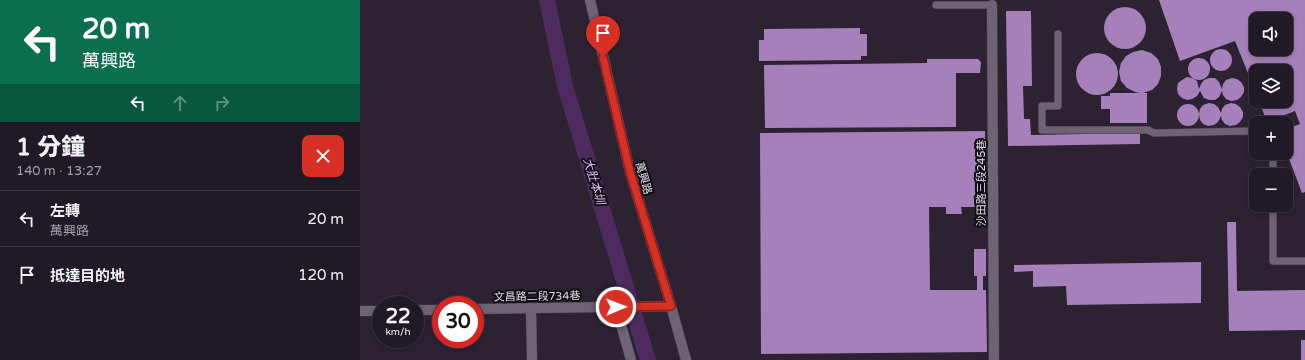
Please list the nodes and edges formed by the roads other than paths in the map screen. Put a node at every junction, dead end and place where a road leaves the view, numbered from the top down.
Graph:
1 (590, 0) edge
2 (992, 5) joint
3 (936, 6) dead end
4 (1058, 34) dead end
5 (1249, 131) edge
6 (1273, 212) edge
7 (1305, 261) edge
8 (671, 306) junction
9 (616, 307) junction
10 (532, 308) junction
11 (484, 309) edge
12 (360, 311) edge
13 (372, 311) edge
14 (532, 360) edge
15 (631, 360) edge
16 (686, 360) edge
17 (994, 360) edge

1 - 8 street, 萬興路
2 - 3 lane
2 - 17 street, 沙田路三段245巷
4 - 5 lane
6 - 7 lane
8 - 9 street, 文昌路二段734巷
8 - 16 street, 萬興路
9 - 10 street, 文昌路二段734巷
9 - 15 street
10 - 11 street, 文昌路二段734巷
10 - 14 street
12 - 13 street

